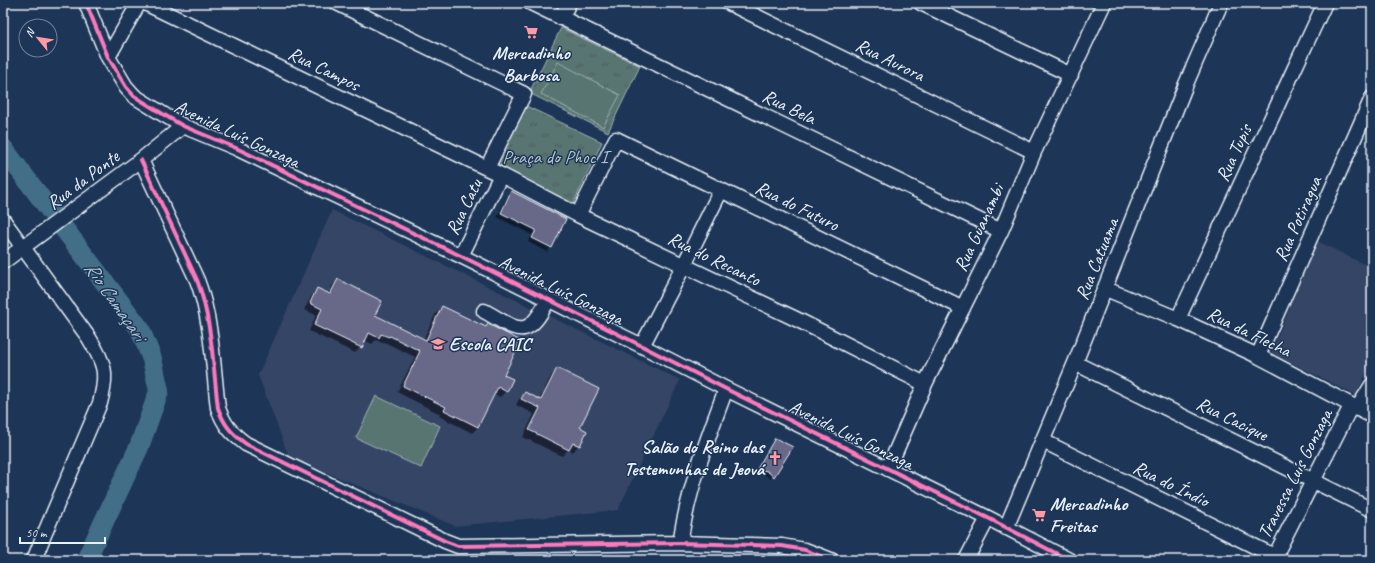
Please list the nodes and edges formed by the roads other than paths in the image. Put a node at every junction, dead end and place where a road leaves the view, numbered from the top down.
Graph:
1 (86, 3) edge
2 (138, 3) edge
3 (145, 3) edge
4 (337, 3) edge
5 (531, 3) edge
6 (569, 3) edge
7 (921, 3) edge
8 (1104, 3) edge
9 (1221, 3) edge
10 (1325, 3) edge
11 (732, 4) edge
12 (561, 18) junction
13 (108, 57) junction
14 (1071, 75) junction
15 (1372, 98) edge
16 (1369, 114) edge
17 (183, 126) junction
18 (1034, 152) junction
19 (141, 160) junction
20 (487, 168) junction
21 (501, 175) junction
22 (721, 190) junction
23 (578, 215) junction
24 (3, 220) edge
25 (1000, 231) junction
26 (23, 248) junction
27 (461, 256) junction
28 (3, 262) edge
29 (684, 265) junction
30 (1106, 289) junction
31 (548, 300) junction
32 (963, 308) junction
33 (484, 311) dead end
34 (1178, 320) junction
35 (642, 346) junction
36 (1258, 356) junction
37 (1076, 363) junction
38 (925, 384) junction
39 (1372, 385) edge
40 (726, 389) junction
41 (1354, 408) junction
42 (1372, 416) edge
43 (1043, 441) junction
44 (888, 469) junction
45 (1314, 481) junction
46 (1372, 510) edge
47 (988, 518) junction
48 (1006, 528) junction
49 (680, 543) junction
50 (1046, 555) edge
51 (1277, 559) edge
52 (34, 560) edge
53 (831, 560) edge
54 (966, 560) edge
55 (1068, 560) edge

1 - 13 street, Avenida Luís Gonzaga
2 - 13 street
3 - 20 street, Rua Campos
4 - 20 street
5 - 12 street, Rua Bela
6 - 12 street
7 - 14 street
8 - 14 street, Rua Guanambi
9 - 30 street, Rua Catuama
10 - 34 street, Rua Tupis
11 - 18 street, Rua Aurora
12 - 25 street, Rua Bela
13 - 17 street, Avenida Luís Gonzaga
14 - 18 street, Rua Guanambi
15 - 16 street, Rua Potiragua
16 - 36 street, Rua Potiragua
17 - 19 street, Rua da Ponte
17 - 27 street, Avenida Luís Gonzaga
18 - 25 street, Rua Guanambi
19 - 26 street, Rua da Ponte
19 - 49 street
20 - 21 street, Rua do Recanto
21 - 23 street, Rua do Recanto
21 - 27 street, Rua Catu
22 - 23 street, Rua do Futuro
22 - 29 street
22 - 32 street, Rua do Futuro
23 - 29 street, Rua do Recanto
24 - 26 street
25 - 32 street, Rua Guanambi
26 - 28 street, Rua da Ponte
26 - 52 street
27 - 31 street, Avenida Luís Gonzaga
29 - 35 street
29 - 38 street, Rua do Recanto
30 - 34 street, Rua da Flecha
30 - 37 street, Rua Catuama
31 - 33 street
31 - 35 street, Avenida Luís Gonzaga
32 - 38 street, Rua Guanambi
34 - 36 street, Rua da Flecha
35 - 40 street, Avenida Luís Gonzaga
36 - 41 street, Rua da Flecha
37 - 43 street, Rua Catuama
37 - 45 street, Rua Cacique
38 - 44 street, Rua Guanambi
39 - 41 street, Travessa Luís Gonzaga
40 - 44 street, Avenida Luís Gonzaga
40 - 49 street
41 - 42 street, Rua da Flecha
41 - 45 street, Travessa Luís Gonzaga
43 - 48 street, Rua Catuama
43 - 51 street, Rua do Índio
44 - 47 street, Avenida Luís Gonzaga
45 - 46 street, Rua Cacique
45 - 51 street, Travessa Luís Gonzaga
47 - 48 street, Avenida Luís Gonzaga
47 - 54 street
48 - 50 street, Avenida Luís Gonzaga
49 - 53 street
50 - 55 street, Avenida Luís Gonzaga

